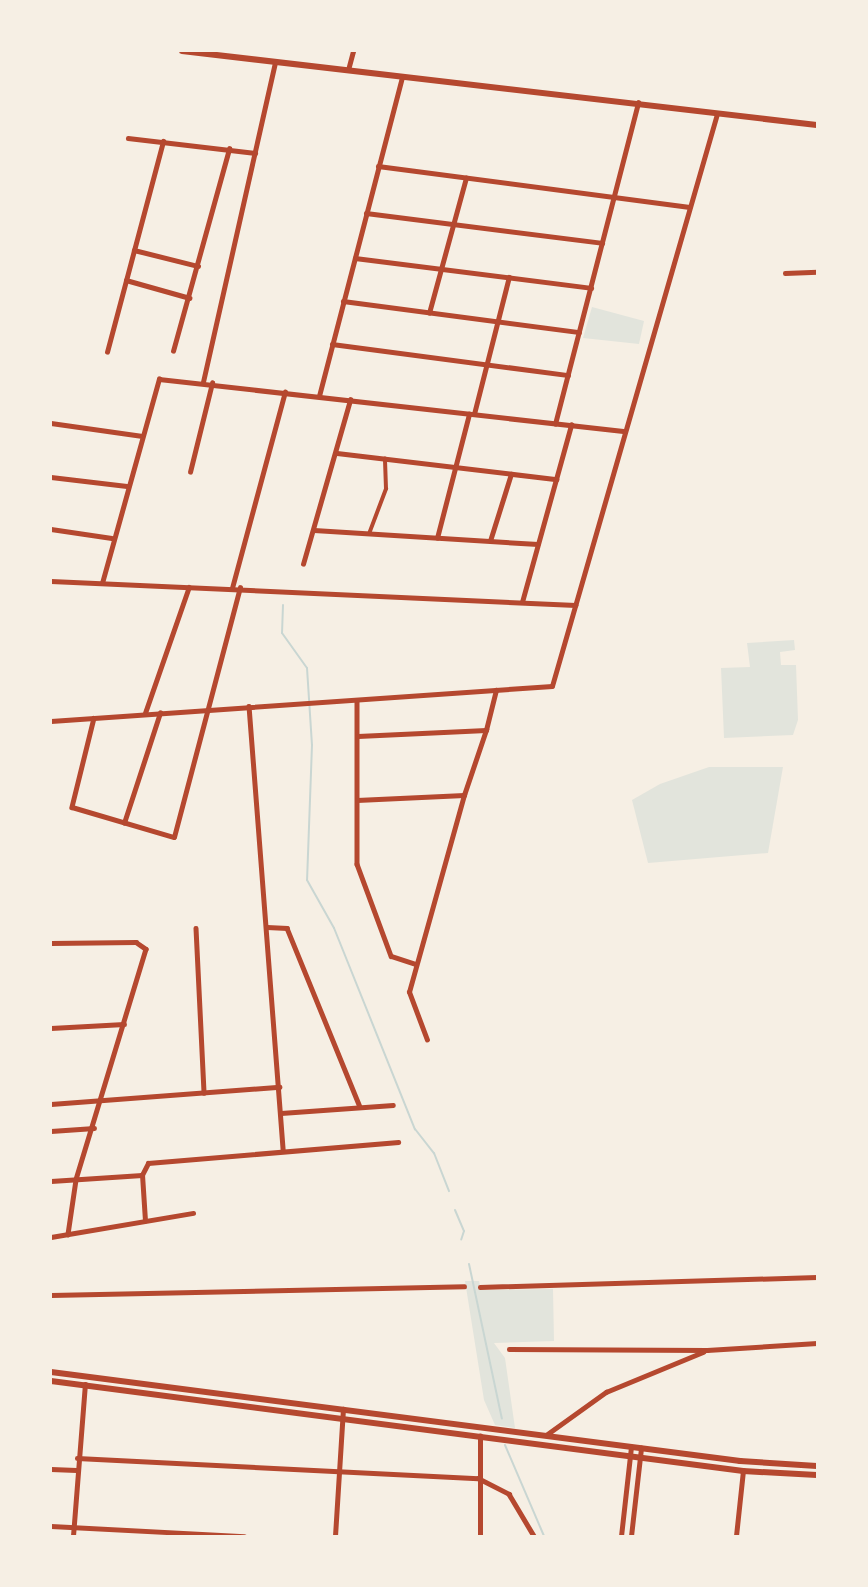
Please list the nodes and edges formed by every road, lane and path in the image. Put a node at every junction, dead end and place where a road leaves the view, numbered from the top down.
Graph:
1 (182, 51) edge
2 (260, 51) edge
3 (353, 51) edge
4 (257, 60) junction
5 (275, 62) junction
6 (348, 71) junction
7 (402, 77) junction
8 (639, 102) junction
9 (717, 111) junction
10 (817, 125) edge
11 (128, 138) dead end
12 (163, 141) junction
13 (229, 149) junction
14 (255, 153) junction
15 (379, 166) junction
16 (466, 178) junction
17 (614, 197) junction
18 (688, 207) junction
19 (366, 213) junction
20 (453, 224) junction
21 (602, 243) junction
22 (134, 250) junction
23 (355, 258) junction
24 (198, 266) junction
25 (441, 269) junction
26 (817, 272) edge
27 (785, 273) dead end
28 (509, 277) junction
29 (126, 280) junction
30 (591, 288) junction
31 (190, 298) junction
32 (343, 301) junction
33 (429, 313) junction
34 (497, 321) junction
35 (579, 332) junction
36 (332, 344) junction
37 (173, 351) dead end
38 (107, 352) dead end
39 (486, 365) junction
40 (568, 375) junction
41 (203, 383) junction
42 (212, 383) junction
43 (285, 392) junction
44 (318, 396) junction
45 (349, 400) junction
46 (472, 414) junction
47 (51, 423) edge
48 (555, 424) junction
49 (571, 425) junction
50 (625, 431) junction
51 (142, 436) junction
52 (337, 453) junction
53 (385, 458) junction
54 (455, 467) junction
55 (190, 472) dead end
56 (510, 474) junction
57 (51, 477) edge
58 (556, 479) junction
59 (126, 486) junction
60 (51, 529) edge
61 (314, 530) junction
62 (369, 534) junction
63 (111, 538) junction
64 (437, 538) junction
65 (490, 541) junction
66 (538, 544) junction
67 (303, 564) dead end
68 (51, 581) edge
69 (102, 583) junction
70 (189, 587) junction
71 (232, 588) junction
72 (240, 588) junction
73 (522, 603) junction
74 (575, 605) junction
75 (496, 690) junction
76 (357, 700) junction
77 (248, 706) junction
78 (210, 709) junction
79 (145, 713) junction
80 (160, 713) junction
81 (94, 718) junction
82 (51, 721) edge
83 (486, 730) junction
84 (358, 736) junction
85 (464, 795) junction
86 (357, 800) junction
87 (124, 823) junction
88 (267, 927) junction
89 (196, 928) dead end
90 (51, 943) edge
91 (416, 964) junction
92 (124, 1024) junction
93 (51, 1028) edge
94 (427, 1040) dead end
95 (279, 1087) junction
96 (204, 1093) junction
97 (102, 1100) junction
98 (51, 1104) edge
99 (393, 1105) dead end
100 (360, 1107) junction
101 (281, 1113) junction
102 (94, 1128) junction
103 (51, 1130) edge
104 (398, 1142) dead end
105 (283, 1152) junction
106 (142, 1175) junction
107 (76, 1180) junction
108 (51, 1181) edge
109 (193, 1213) dead end
110 (145, 1221) junction
111 (68, 1234) junction
112 (51, 1237) edge
113 (817, 1277) edge
114 (464, 1286) dead end
115 (480, 1287) dead end
116 (51, 1295) edge
117 (817, 1343) edge
118 (509, 1349) dead end
119 (707, 1350) junction
120 (51, 1372) edge
121 (85, 1374) junction
122 (51, 1381) edge
123 (85, 1383) junction
124 (343, 1413) junction
125 (495, 1432) junction
126 (480, 1434) junction
127 (513, 1435) junction
128 (546, 1435) junction
129 (631, 1447) junction
130 (641, 1448) junction
131 (631, 1456) junction
132 (639, 1457) junction
133 (77, 1458) junction
134 (817, 1466) edge
135 (51, 1469) edge
136 (76, 1470) junction
137 (743, 1471) junction
138 (339, 1473) junction
139 (817, 1475) edge
140 (478, 1478) junction
141 (51, 1526) edge
142 (73, 1527) junction
143 (73, 1536) edge
144 (244, 1536) edge
145 (335, 1536) edge
146 (480, 1536) edge
147 (534, 1536) edge
148 (621, 1536) edge
149 (631, 1536) edge
150 (736, 1536) edge

1 - 4 main road
2 - 4 street
3 - 6 street
4 - 5 main road
5 - 6 main road
5 - 14 street
6 - 7 main road
7 - 8 main road
7 - 15 street
8 - 9 main road
8 - 17 street
9 - 10 main road
9 - 18 street
11 - 12 street
12 - 13 street
12 - 22 street
13 - 14 street
13 - 24 street
14 - 41 street
15 - 16 street
15 - 19 street
16 - 17 street
16 - 20 street
17 - 18 street
17 - 21 street
18 - 50 street
19 - 20 street
19 - 23 street
20 - 21 street
20 - 25 street
21 - 30 street
22 - 24 street
22 - 29 street
23 - 25 street
23 - 32 street
24 - 31 street
25 - 28 street
25 - 33 street
26 - 27 street
28 - 30 street
28 - 34 street
29 - 31 street
29 - 38 street
30 - 35 street
31 - 37 street
32 - 33 street
32 - 36 street
33 - 34 street
34 - 35 street
34 - 39 street
35 - 40 street
36 - 39 street
36 - 44 street
39 - 40 street
39 - 46 street
40 - 48 street
41 - 42 street
41 - 51 street
42 - 43 street
42 - 55 street
43 - 44 street
43 - 71 street
44 - 45 street
45 - 46 street
45 - 52 street
46 - 48 street
46 - 54 street
47 - 51 street
48 - 49 street
49 - 50 street
49 - 58 street
50 - 74 street
51 - 59 street
52 - 53 street
52 - 61 street
53 - 54 street
53 - 62 street
54 - 56 street
54 - 64 street
56 - 58 street
56 - 65 street
57 - 59 street
58 - 66 street
59 - 63 street
60 - 63 street
61 - 62 street
61 - 67 street
62 - 64 street
63 - 69 street
64 - 65 street
65 - 66 street
66 - 73 street
68 - 69 street
69 - 70 street
70 - 71 street
70 - 79 street
71 - 72 street
72 - 73 street
72 - 78 street
73 - 74 street
74 - 75 street
75 - 76 street
75 - 83 street
76 - 77 street
76 - 84 street
77 - 78 street
77 - 88 street
78 - 80 street
78 - 87 street
79 - 80 street
79 - 81 street
80 - 87 street
81 - 82 street
81 - 87 street
83 - 84 street
83 - 85 street
84 - 86 street
85 - 86 street
85 - 91 street
86 - 91 street
88 - 95 street
88 - 100 street
89 - 96 street
90 - 92 street
91 - 94 street
92 - 93 street
92 - 97 street
95 - 96 street
95 - 101 street
96 - 97 street
97 - 98 street
97 - 102 street
99 - 100 street
100 - 101 street
101 - 105 street
102 - 103 street
102 - 107 street
104 - 105 street
105 - 106 street
106 - 107 street
106 - 110 street
107 - 108 street
107 - 111 street
109 - 110 street
110 - 111 street
111 - 112 street
113 - 115 street
114 - 116 street
117 - 119 street
118 - 119 street
119 - 128 street
120 - 121 main road
121 - 123 street
121 - 124 main road
122 - 123 main road
123 - 124 main road
123 - 133 street
124 - 125 main road
124 - 126 main road
124 - 138 street
125 - 126 main road
125 - 127 main road
126 - 140 street
127 - 128 main road
127 - 131 main road
128 - 129 main road
129 - 130 main road
129 - 131 street
130 - 132 street
130 - 134 main road
131 - 132 main road
131 - 148 street
132 - 137 main road
132 - 149 street
133 - 136 street
133 - 138 street
135 - 136 street
136 - 142 street
137 - 139 main road
137 - 150 street
138 - 140 street
138 - 145 street
140 - 146 street
140 - 147 street
141 - 142 street
142 - 143 street
142 - 144 street

